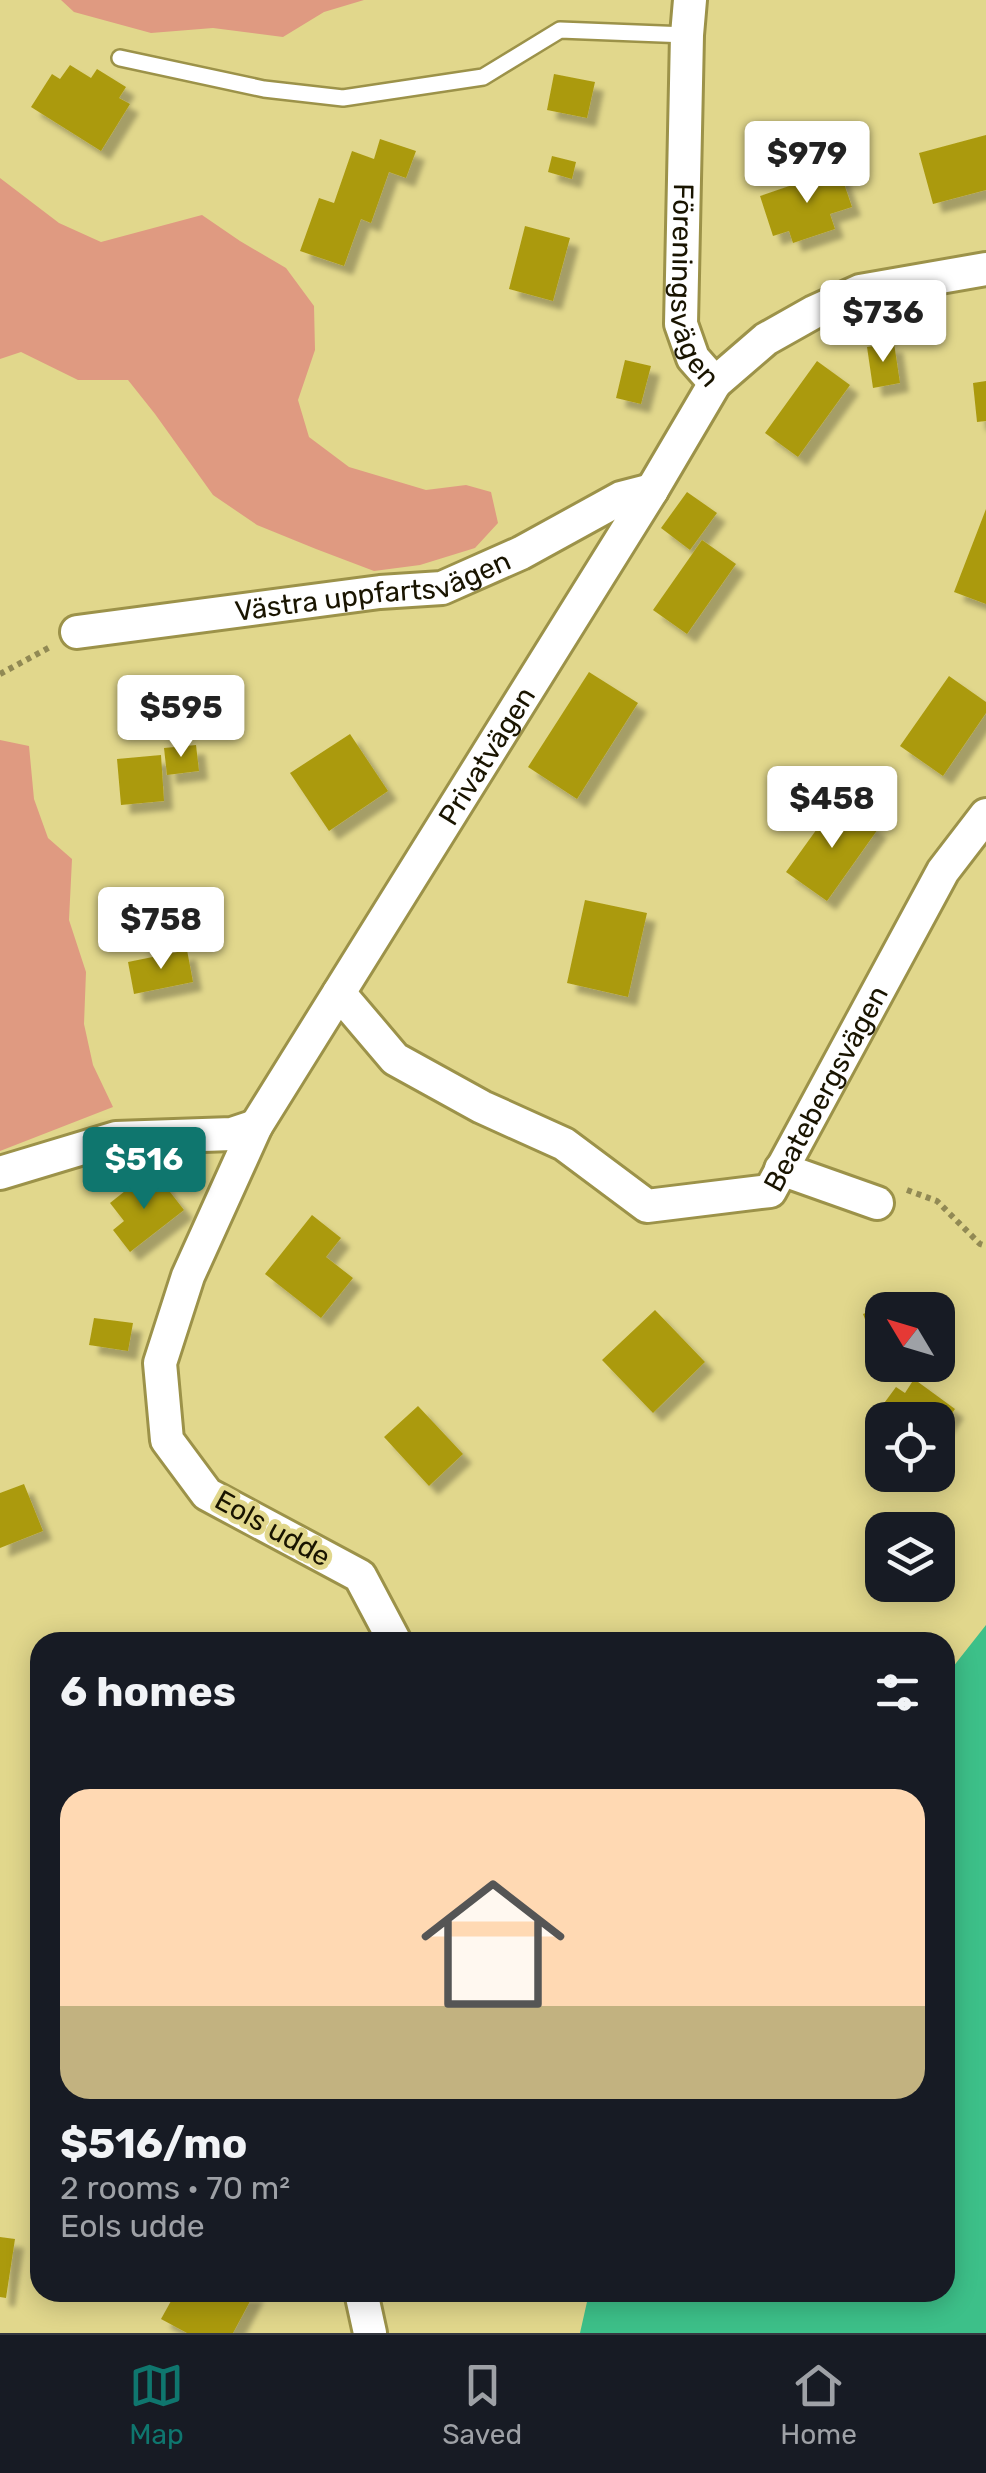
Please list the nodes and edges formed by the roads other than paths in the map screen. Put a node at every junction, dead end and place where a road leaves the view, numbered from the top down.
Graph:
1 (690, 0) edge
2 (687, 35) junction
3 (120, 58) dead end
4 (986, 269) edge
5 (716, 384) junction
6 (652, 490) junction
7 (77, 632) road end
8 (986, 816) edge
9 (339, 993) junction
10 (256, 1126) junction
11 (782, 1169) junction
12 (0, 1173) edge
13 (877, 1203) road end
14 (390, 1632) edge
15 (363, 2302) edge
16 (370, 2333) edge

1 - 2 street, Föreningsvägen
2 - 3 lane
2 - 5 street, Föreningsvägen
4 - 5 street, Föreningsvägen
5 - 6 street, Privatvägen
6 - 7 street, Västra uppfartsvägen
6 - 9 street, Privatvägen
8 - 11 street, Beatebergsvägen
9 - 10 street, Privatvägen
9 - 11 street, Beatebergsvägen
10 - 12 street
10 - 14 street, Eols udde
11 - 13 street
15 - 16 street

